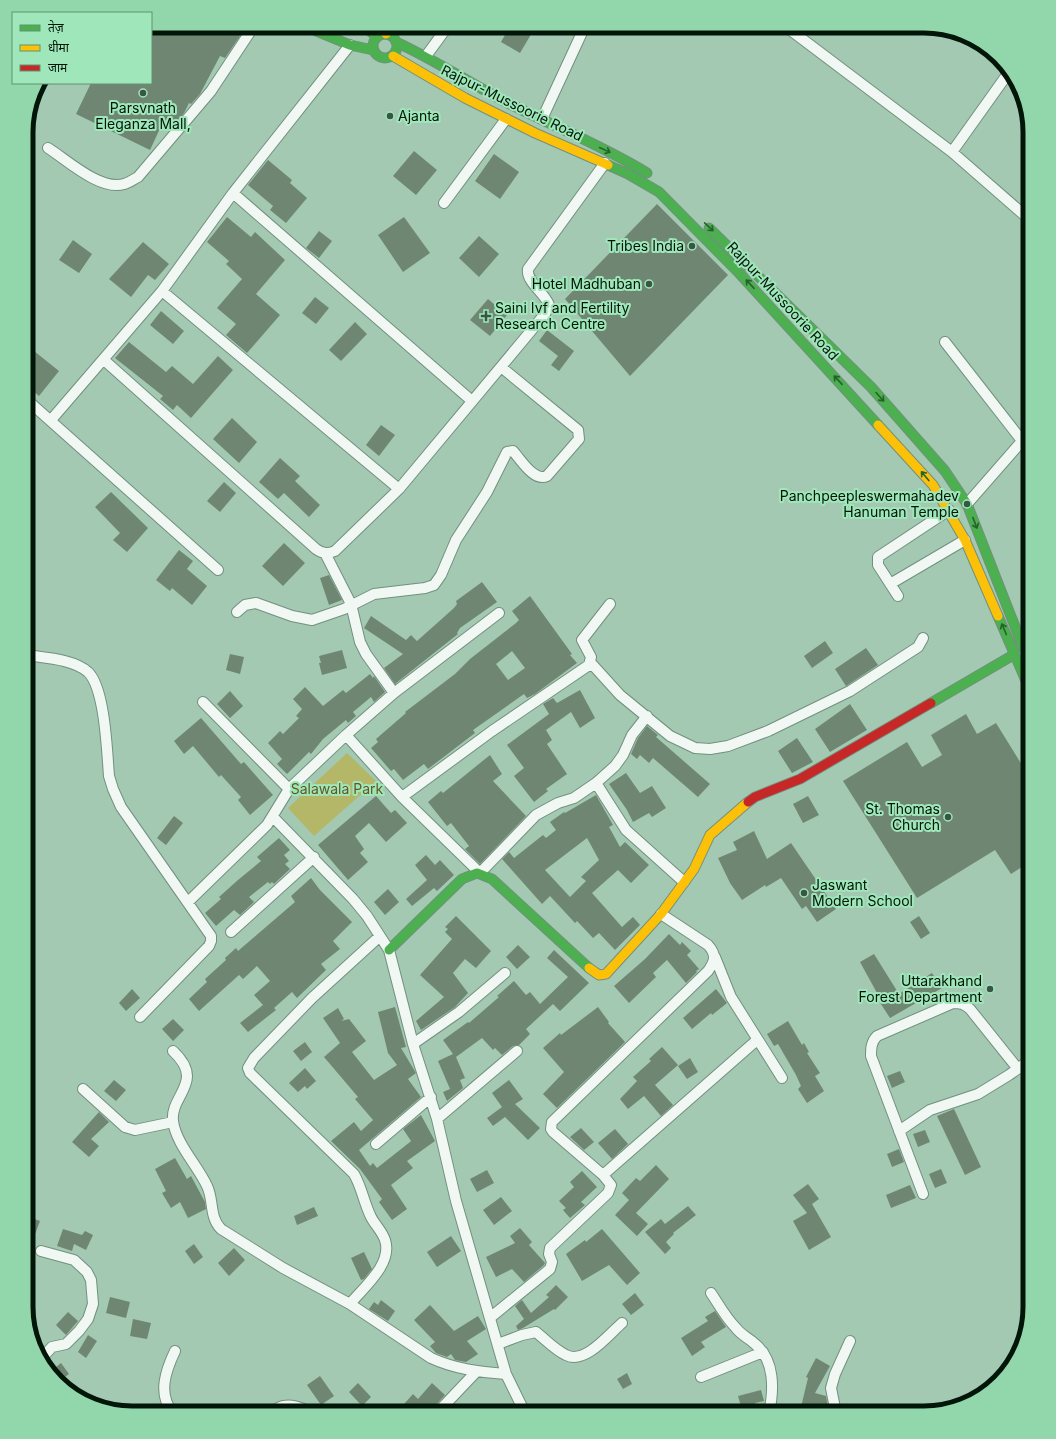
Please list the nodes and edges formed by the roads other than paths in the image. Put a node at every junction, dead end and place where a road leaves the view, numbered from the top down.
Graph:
1 (249, 33) edge
2 (321, 33) edge
3 (380, 33) edge
4 (383, 33) edge
5 (443, 33) edge
6 (582, 33) edge
7 (795, 33) edge
8 (396, 42) junction
9 (350, 45) junction
10 (373, 50) junction
11 (393, 56) junction
12 (426, 56) junction
13 (1006, 76) edge
14 (506, 119) junction
15 (542, 119) junction
16 (48, 148) dead end
17 (952, 152) junction
18 (605, 163) junction
19 (233, 193) junction
20 (444, 203) dead end
21 (687, 207) dead end
22 (1023, 214) edge
23 (704, 222) dead end
24 (162, 291) junction
25 (945, 342) dead end
26 (104, 360) junction
27 (501, 367) junction
28 (472, 401) junction
29 (33, 405) edge
30 (51, 420) junction
31 (1023, 442) joint
32 (399, 489) junction
33 (967, 504) junction
34 (949, 510) junction
35 (965, 540) junction
36 (326, 553) junction
37 (218, 570) dead end
38 (890, 584) junction
39 (898, 596) dead end
40 (351, 604) junction
41 (610, 604) dead end
42 (237, 612) dead end
43 (499, 613) dead end
44 (923, 638) dead end
45 (1023, 647) edge
46 (1015, 654) junction
47 (33, 656) edge
48 (591, 663) junction
49 (1023, 673) edge
50 (394, 693) junction
51 (203, 702) dead end
52 (646, 716) junction
53 (346, 735) junction
54 (596, 783) junction
55 (289, 789) junction
56 (402, 797) junction
57 (273, 817) junction
58 (314, 856) junction
59 (480, 873) junction
60 (684, 882) junction
61 (188, 902) junction
62 (661, 914) junction
63 (231, 932) dead end
64 (380, 936) junction
65 (389, 950) junction
66 (715, 957) junction
67 (505, 973) dead end
68 (140, 1017) dead end
69 (757, 1040) junction
70 (413, 1044) junction
71 (173, 1051) dead end
72 (517, 1051) dead end
73 (1023, 1065) edge
74 (1018, 1068) junction
75 (782, 1078) dead end
76 (83, 1089) dead end
77 (431, 1097) junction
78 (437, 1119) junction
79 (173, 1122) junction
80 (899, 1131) junction
81 (376, 1144) dead end
82 (603, 1175) junction
83 (923, 1194) dead end
84 (41, 1251) dead end
85 (711, 1293) dead end
86 (350, 1304) junction
87 (491, 1317) junction
88 (622, 1323) dead end
89 (850, 1341) dead end
90 (498, 1344) junction
91 (175, 1350) dead end
92 (763, 1352) junction
93 (45, 1354) edge
94 (476, 1372) junction
95 (506, 1374) junction
96 (701, 1377) dead end
97 (170, 1406) edge
98 (444, 1406) edge
99 (522, 1406) edge
100 (770, 1406) edge
101 (835, 1406) edge

1 - 16 street
2 - 9 main road
3 - 10 main road
4 - 8 main road
5 - 12 street
6 - 15 street
7 - 17 street
8 - 11 main road
8 - 12 main road, Rajpur-Mussoorie Road
9 - 10 main road
9 - 19 street
10 - 11 main road
11 - 14 main road, Rajpur-Mussoorie Road
12 - 15 main road, Rajpur-Mussoorie Road
13 - 17 street
14 - 18 main road, Rajpur-Mussoorie Road
14 - 20 street
15 -> 21 main road, Rajpur-Mussoorie Road
17 - 22 street
18 - 27 street
34 -> 18 main road, Rajpur-Mussoorie Road
19 - 24 street
19 - 28 street
23 -> 33 main road, Rajpur-Mussoorie Road
24 - 26 street
24 - 32 street
25 - 31 street
26 - 30 street
26 - 36 street
27 - 28 street
27 - 40 street
28 - 32 street
29 - 30 street
30 - 37 street
31 - 33 street
32 - 36 street
33 -> 45 main road, Rajpur-Mussoorie Road
34 - 35 main road, Rajpur-Mussoorie Road
34 - 38 street
35 - 38 street
46 -> 35 main road, Rajpur-Mussoorie Road
36 - 40 street
38 - 39 street
40 - 42 street
40 - 50 street
41 - 48 street
43 - 50 street
44 - 52 street
46 - 49 main road, Rajpur-Mussoorie Road
46 - 60 main road
47 - 61 street
48 - 52 street
48 - 56 street
50 - 53 street
51 - 55 street
52 - 54 street
53 - 55 street
53 - 56 street
54 - 59 street
54 - 60 street
55 - 57 street
56 - 59 street
57 - 58 street
57 - 61 street
58 - 63 street
58 - 64 street
59 - 62 main road
59 - 65 main road
60 - 62 main road
61 - 68 street
62 - 66 street
64 - 65 street
64 - 86 street
65 - 70 street
66 - 69 street
66 - 82 street
67 - 70 street
69 - 75 street
69 - 82 street
70 - 77 street
71 - 79 street
72 - 78 street
73 - 74 street
74 - 80 street
74 - 80 street
76 - 79 street
77 - 78 street
77 - 81 street
78 - 87 street
79 - 86 street
80 - 83 street
82 - 87 street
84 - 93 street
85 - 92 street
86 - 94 street
87 - 90 street
88 - 90 street
89 - 101 street
90 - 95 street
91 - 97 street
92 - 96 street
92 - 100 street
94 - 95 street
94 - 98 street
95 - 99 street

